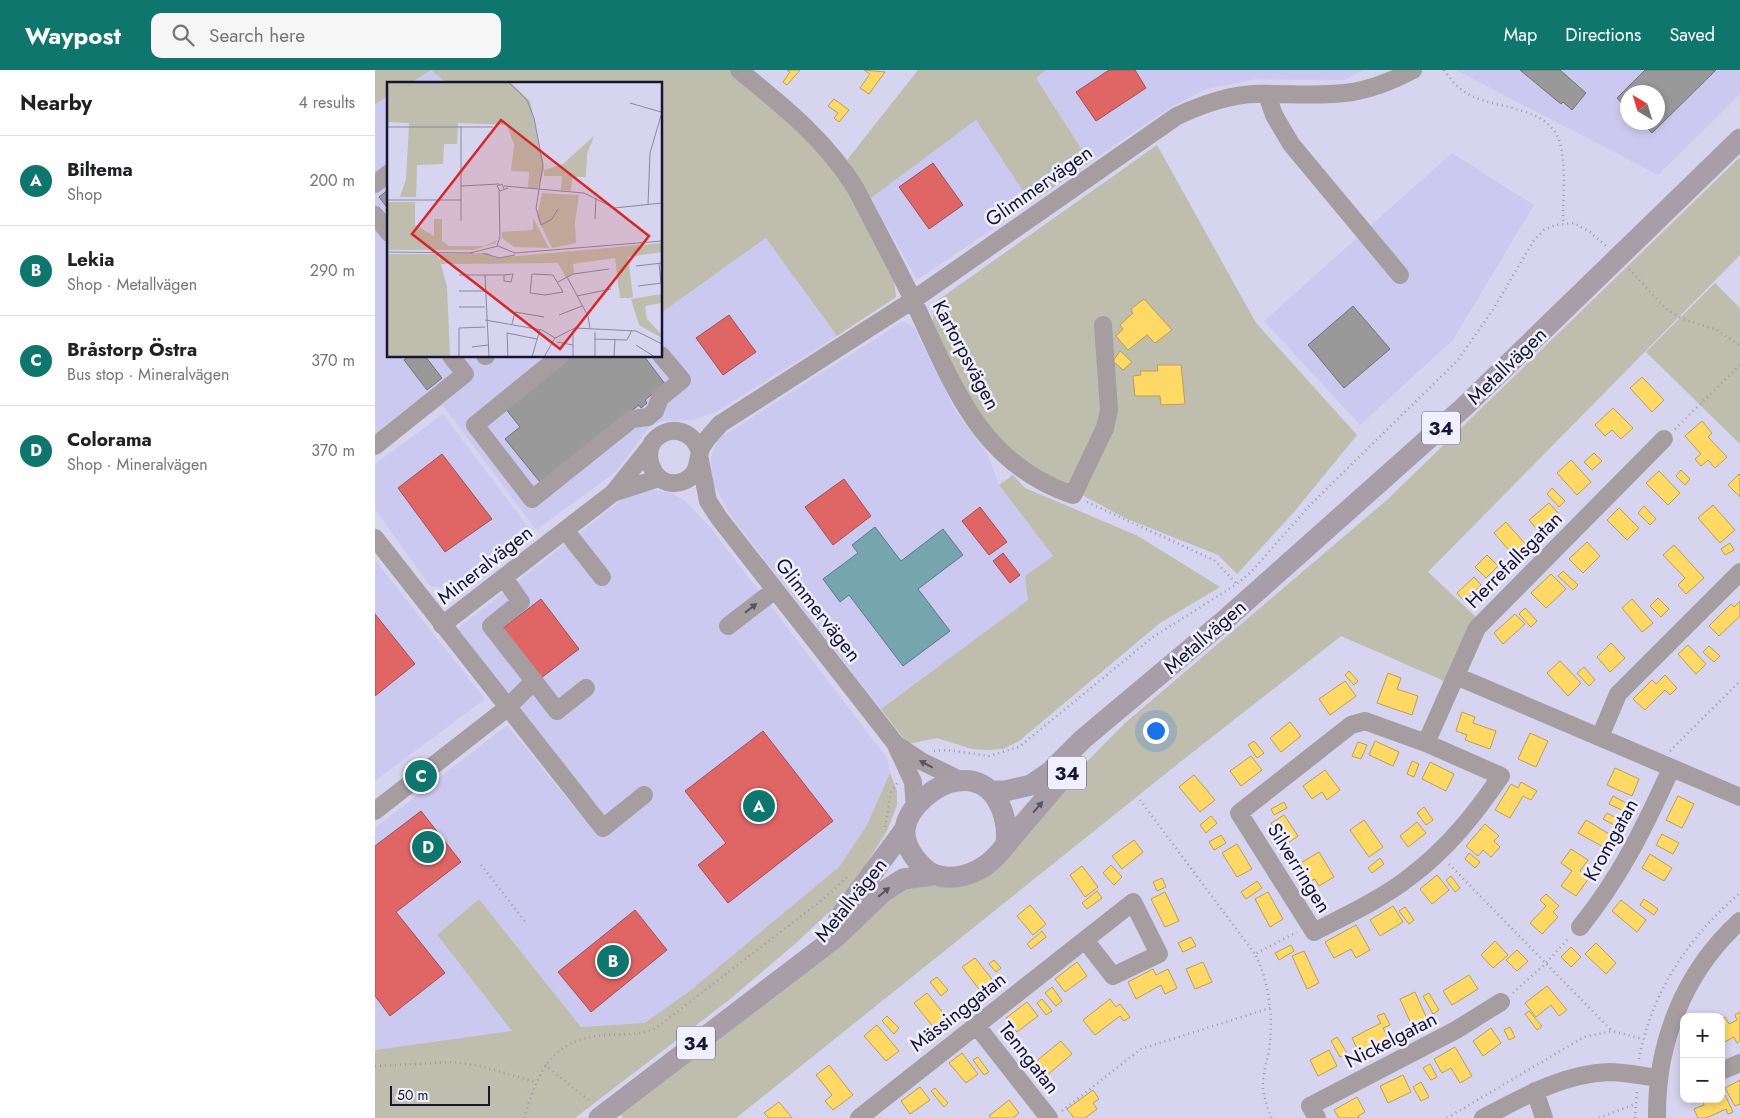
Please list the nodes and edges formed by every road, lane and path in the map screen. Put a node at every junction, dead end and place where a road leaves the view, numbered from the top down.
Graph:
1 (739, 70) edge
2 (1413, 70) edge
3 (1444, 70) edge
4 (1267, 95) junction
5 (1740, 139) edge
6 (387, 175) edge
7 (375, 184) edge
8 (375, 215) edge
9 (1563, 224) junction
10 (387, 230) edge
11 (1613, 252) dead end
12 (1627, 266) dead end
13 (1400, 275) dead end
14 (913, 300) junction
15 (1103, 325) dead end
16 (1740, 346) edge
17 (663, 356) edge
18 (453, 358) edge
19 (559, 358) edge
20 (1740, 365) edge
21 (648, 417) junction
22 (720, 424) junction
23 (660, 434) junction
24 (687, 434) junction
25 (1664, 439) joint
26 (375, 446) edge
27 (649, 448) junction
28 (700, 456) junction
29 (659, 478) junction
30 (678, 482) junction
31 (613, 493) junction
32 (1073, 495) junction
33 (709, 502) junction
34 (565, 530) junction
35 (375, 538) edge
36 (1740, 572) edge
37 (602, 577) dead end
38 (503, 578) junction
39 (1237, 584) junction
40 (775, 590) junction
41 (442, 625) junction
42 (728, 626) dead end
43 (1456, 676) junction
44 (1740, 681) edge
45 (534, 682) junction
46 (586, 688) dead end
47 (1129, 702) junction
48 (507, 708) junction
49 (1600, 737) junction
50 (1426, 743) junction
51 (915, 767) junction
52 (1665, 767) junction
53 (960, 780) junction
54 (990, 791) junction
55 (644, 795) dead end
56 (1740, 798) edge
57 (1140, 800) dead end
58 (915, 808) junction
59 (375, 812) edge
60 (905, 829) junction
61 (881, 834) dead end
62 (1006, 844) junction
63 (1439, 853) junction
64 (481, 865) dead end
65 (852, 871) dead end
66 (933, 875) junction
67 (1740, 921) edge
68 (527, 924) dead end
69 (1310, 925) junction
70 (1580, 927) joint
71 (1085, 940) dead end
72 (1255, 954) junction
73 (1545, 964) junction
74 (793, 968) junction
75 (1501, 1002) joint
76 (1270, 1008) junction
77 (976, 1025) junction
78 (1612, 1031) junction
79 (1643, 1039) dead end
80 (1740, 1063) edge
81 (545, 1065) junction
82 (375, 1066) edge
83 (1725, 1069) edge
84 (1659, 1078) junction
85 (535, 1082) junction
86 (1535, 1091) junction
87 (1635, 1104) dead end
88 (598, 1112) edge
89 (1052, 1117) edge
90 (524, 1118) edge
91 (859, 1118) edge
92 (1271, 1118) edge
93 (1317, 1118) edge
94 (1447, 1118) edge
95 (1483, 1118) edge
96 (1544, 1118) edge
97 (1599, 1118) edge
98 (1657, 1118) edge

1 - 14 street, Kartorpsvägen
2 - 4 street, Glimmervägen
3 - 9 path
4 - 13 street
4 - 14 street, Glimmervägen
5 - 47 main road, Metallvägen / 34
6 - 7 street
8 - 10 street
9 - 11 path
9 - 39 path
12 - 16 path
14 - 22 street, Glimmervägen
14 - 32 street, Kartorpsvägen
15 - 32 street
17 - 21 street
18 - 26 street
19 - 21 street
20 - 25 path
21 - 23 street
22 - 24 street, Glimmervägen
22 - 28 street, Glimmervägen
23 - 24 street, Glimmervägen
23 - 27 street
24 - 28 street, Glimmervägen
25 - 43 street, Herrefallsgatan
27 - 29 street
27 - 31 street, Mineralvägen
28 - 30 street, Glimmervägen
28 - 33 street, Glimmervägen
29 - 30 street, Glimmervägen
29 - 31 street, Mineralvägen
30 - 33 street, Glimmervägen
31 - 34 street, Mineralvägen
32 - 39 path
33 - 40 street, Glimmervägen
34 - 37 street
34 - 38 street, Mineralvägen
35 - 41 street
36 - 49 street
38 - 41 street, Mineralvägen
38 - 45 street
39 - 51 path
42 -> 40 street
40 - 51 street, Glimmervägen
41 - 48 street, Mineralvägen
43 - 49 street
43 - 50 street
44 - 52 path
45 - 46 street
45 - 48 street
47 - 54 main road, Metallvägen / 34
62 -> 47 main road, Metallvägen / 34
48 - 55 street, Mineralvägen
48 - 59 street
49 - 52 street
50 - 63 street, Silverringen
50 - 69 street, Silverringen
53 -> 51 street
51 - 58 street, Glimmervägen
51 - 61 path
52 - 56 street
52 - 70 street, Kromgatan
53 - 54 main road, 34
53 - 58 main road, 34
54 - 62 main road
57 - 72 path
58 - 60 main road, 34
60 - 66 main road
60 - 74 main road, Metallvägen / 34
62 - 66 main road, 34
63 - 69 street, Silverringen
63 - 73 path
64 - 68 path
65 - 81 path
74 -> 66 main road, Metallvägen / 34
67 - 84 street
69 - 72 path
70 - 73 path
71 - 77 street, Mässinggatan
72 - 76 path
73 - 75 path
73 - 78 path
74 - 88 main road, Metallvägen / 34
75 - 93 street, Nickelgatan
76 - 89 path
76 - 92 path
77 - 89 street, Tenngatan
77 - 91 street, Mässinggatan
78 - 79 path
78 - 94 path
80 - 83 street
81 - 85 path
81 - 88 path
82 - 85 path
84 - 86 street
84 - 98 street
85 - 90 path
86 - 95 street
86 - 96 street
87 - 97 path

